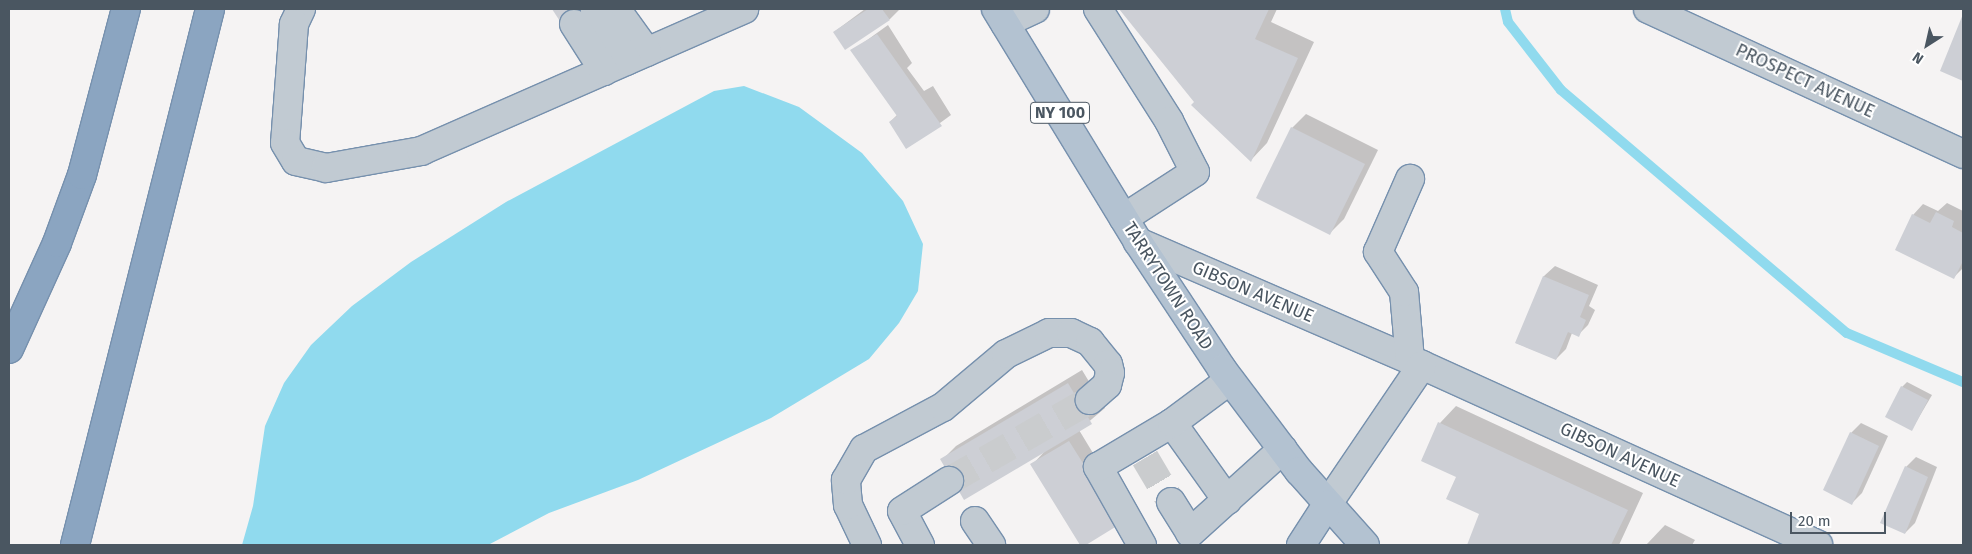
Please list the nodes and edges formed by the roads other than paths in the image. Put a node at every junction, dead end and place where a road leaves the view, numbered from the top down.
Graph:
1 (126, 9) edge
2 (210, 9) edge
3 (301, 9) edge
4 (744, 9) edge
5 (1035, 9) edge
6 (1098, 9) edge
7 (1648, 9) edge
8 (595, 15) edge
9 (1000, 16) edge
10 (626, 61) junction
11 (1963, 154) edge
12 (1410, 179) dead end
13 (1124, 218) junction
14 (1138, 242) junction
15 (9, 349) edge
16 (1416, 362) junction
17 (1230, 380) junction
18 (1090, 400) tunnel mouth
19 (1172, 423) junction
20 (1283, 450) junction
21 (949, 481) tunnel mouth
22 (1227, 500) junction
23 (1171, 502) tunnel mouth
24 (1327, 504) junction
25 (975, 521) dead end
26 (1188, 541) edge
27 (75, 545) edge
28 (867, 545) edge
29 (920, 545) edge
30 (991, 545) edge
31 (1142, 545) edge
32 (1301, 545) edge
33 (1365, 545) edge
34 (1818, 545) edge

1 - 15 highway
2 - 27 highway
3 - 10 street
4 - 10 street
5 - 9 street
6 - 13 street
7 - 11 street, PROSPECT AVENUE
8 - 10 street
8 - 10 street
9 - 13 main road, TARRYTOWN ROAD / NY 100
12 - 16 street
13 - 14 main road, TARRYTOWN ROAD / NY 100
14 - 16 street, GIBSON AVENUE
14 - 17 main road, TARRYTOWN ROAD / NY 100
16 - 24 street
16 - 34 street, GIBSON AVENUE
17 - 19 street
17 - 20 main road, TARRYTOWN ROAD / NY 100
18 - 28 street
19 - 22 street
19 - 31 street
20 - 22 street
20 - 24 main road, TARRYTOWN ROAD / NY 100
21 - 29 street
22 - 26 street
23 - 26 street
24 - 32 main road
24 - 33 main road, TARRYTOWN ROAD
25 - 30 street

